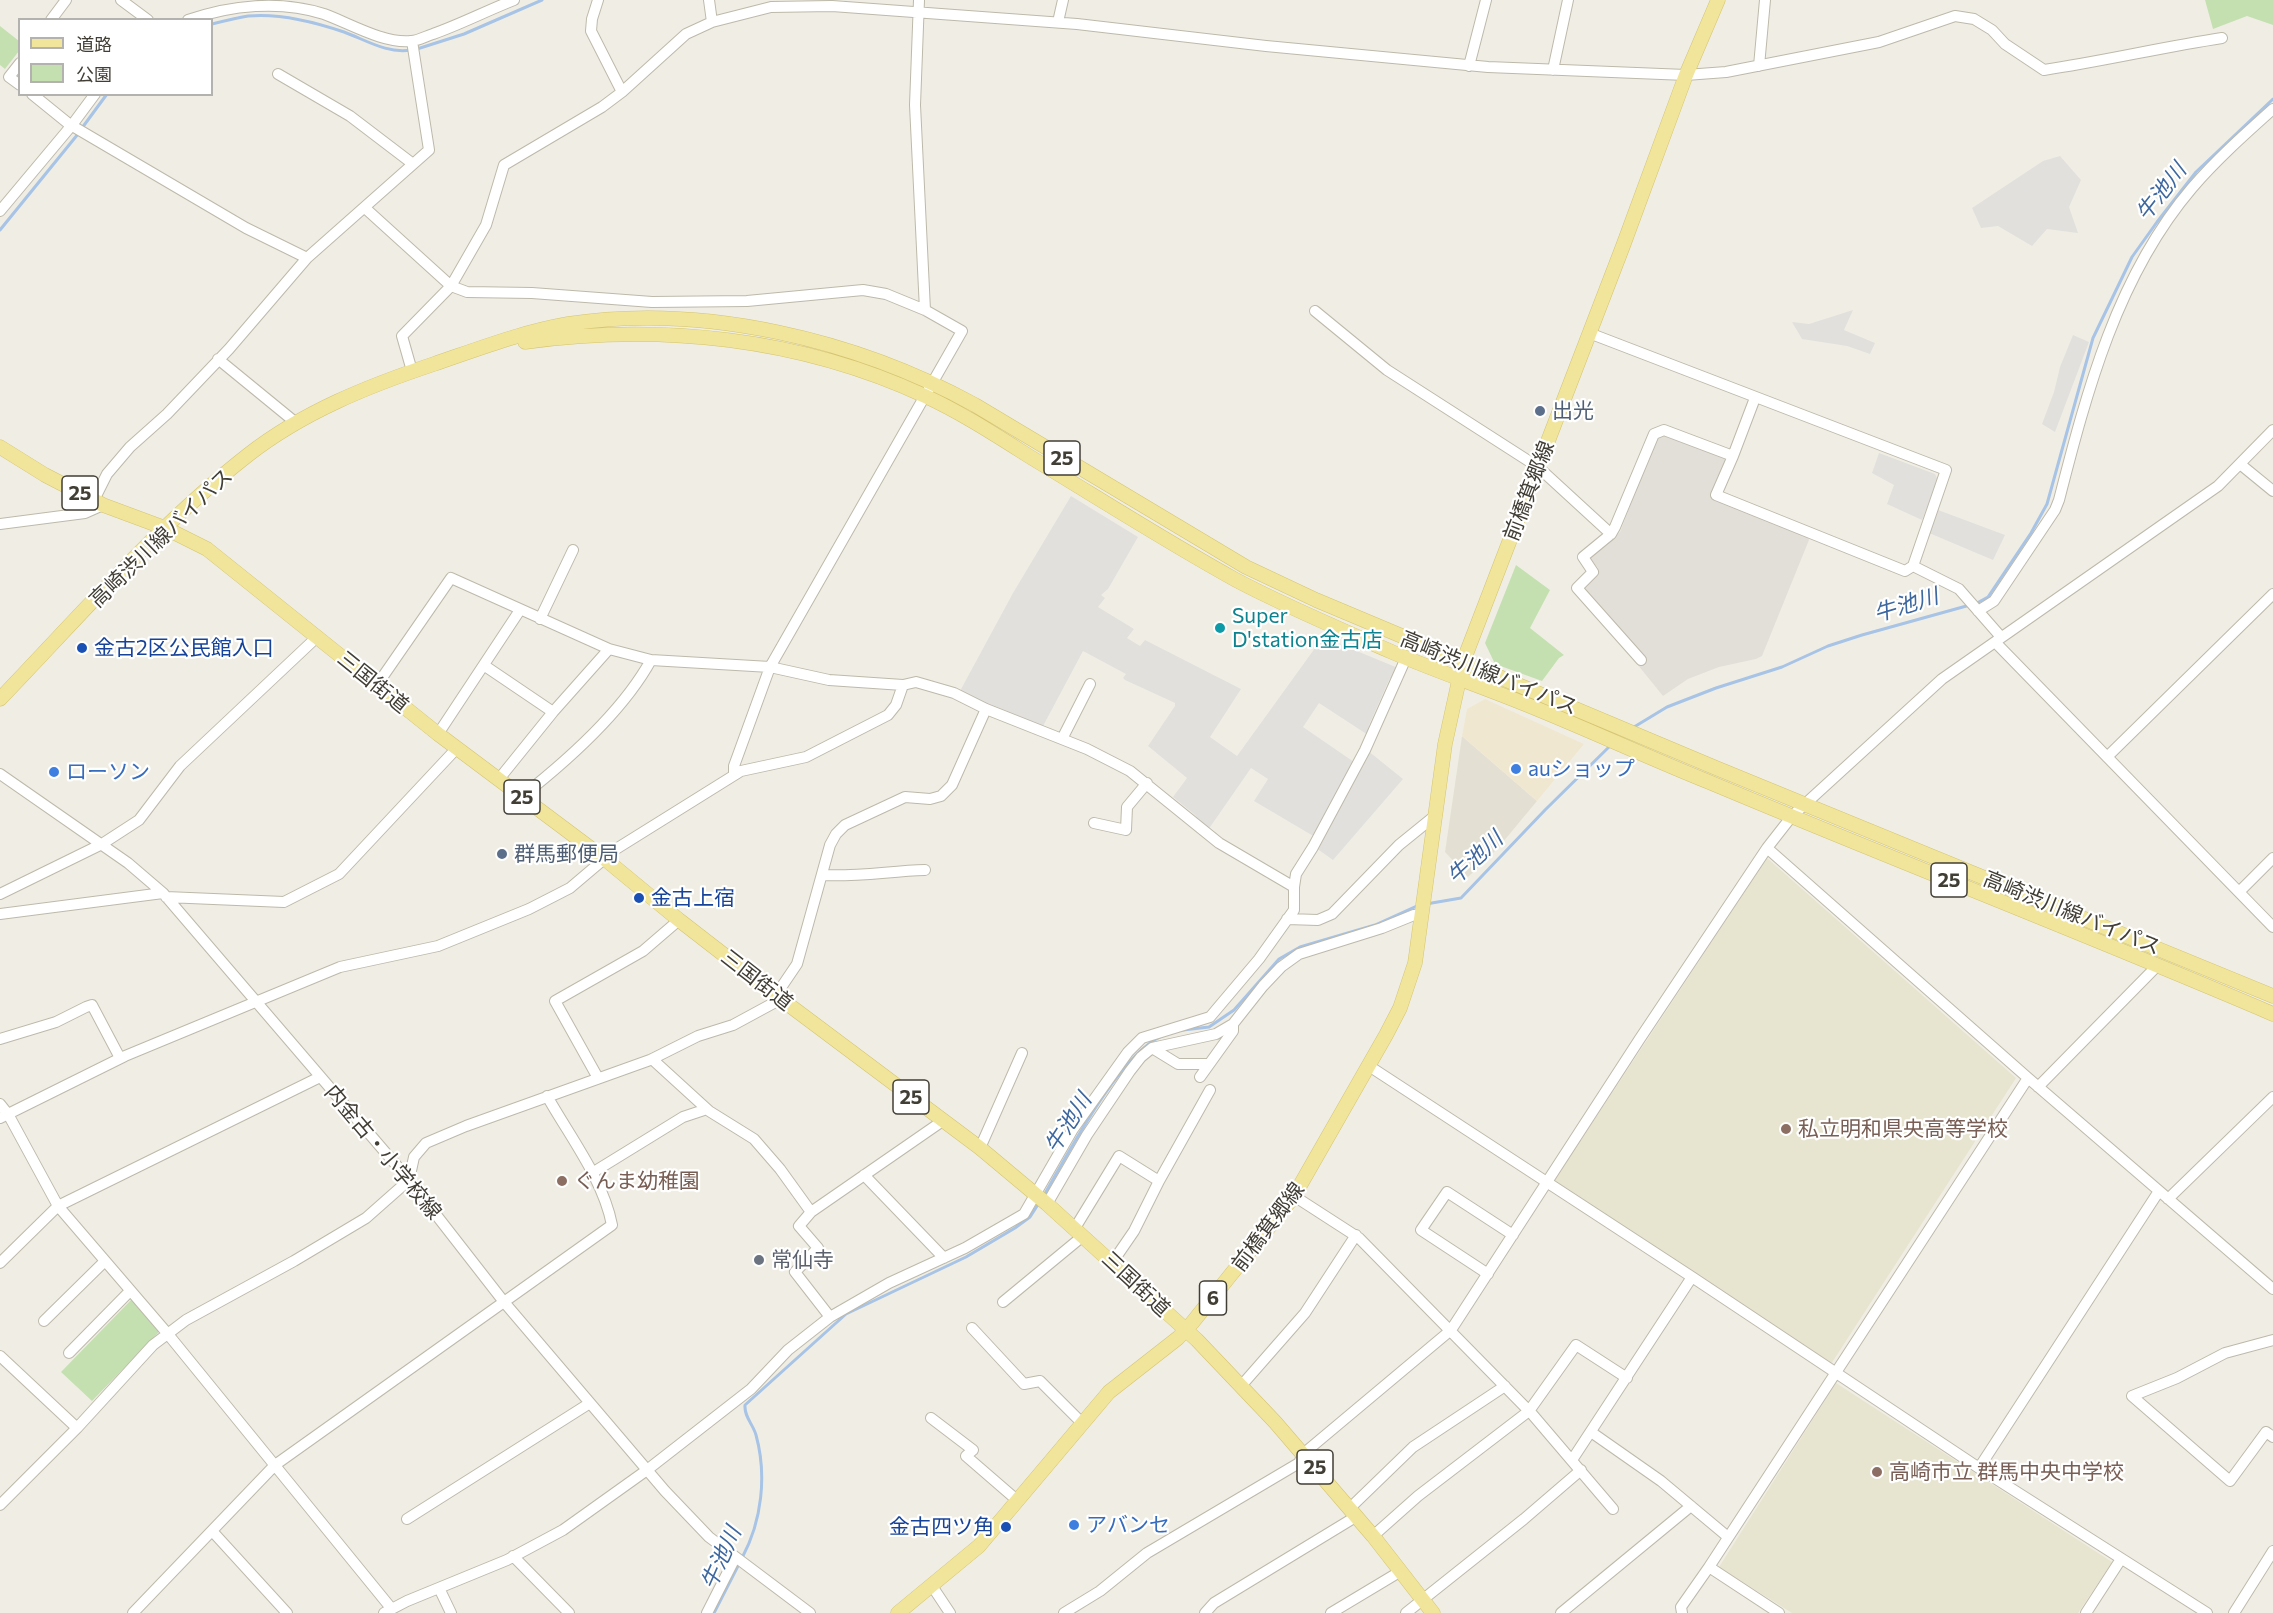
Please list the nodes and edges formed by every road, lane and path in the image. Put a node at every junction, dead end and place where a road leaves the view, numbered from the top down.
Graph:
1 (66, 0) edge
2 (122, 0) edge
3 (514, 0) edge
4 (598, 0) edge
5 (709, 0) edge
6 (919, 0) edge
7 (1063, 0) edge
8 (1486, 0) edge
9 (1568, 0) edge
10 (1718, 0) edge
11 (1766, 0) edge
12 (919, 12) junction
13 (52, 18) edge
14 (145, 18) edge
15 (194, 18) edge
16 (712, 22) junction
17 (1058, 22) junction
18 (2223, 38) dead end
19 (412, 41) junction
20 (18, 66) edge
21 (1469, 66) junction
22 (1759, 66) junction
23 (1553, 70) junction
24 (278, 74) dead end
25 (1686, 75) junction
26 (18, 84) edge
27 (622, 92) junction
28 (35, 96) edge
29 (94, 96) edge
30 (2273, 109) edge
31 (72, 125) junction
32 (413, 164) junction
33 (365, 208) junction
34 (0, 212) edge
35 (307, 258) junction
36 (451, 286) junction
37 (925, 310) junction
38 (1315, 311) dead end
39 (1589, 333) junction
40 (475, 350) junction
41 (218, 359) junction
42 (412, 371) junction
43 (932, 383) junction
44 (925, 396) junction
45 (1755, 398) junction
46 (295, 422) junction
47 (2273, 430) edge
48 (0, 447) edge
49 (1733, 456) junction
50 (2240, 464) junction
51 (1538, 467) junction
52 (2273, 491) edge
53 (99, 503) junction
54 (0, 524) edge
55 (165, 528) junction
56 (1611, 534) junction
57 (573, 550) dead end
58 (1913, 566) junction
59 (2273, 594) edge
60 (1974, 606) junction
61 (520, 610) junction
62 (540, 619) junction
63 (317, 637) junction
64 (1998, 639) junction
65 (609, 649) junction
66 (1406, 658) junction
67 (651, 660) junction
68 (1641, 660) dead end
69 (1463, 662) junction
70 (485, 666) junction
71 (770, 667) junction
72 (1458, 679) junction
73 (1090, 684) dead end
74 (377, 685) junction
75 (903, 685) junction
76 (0, 699) edge
77 (986, 709) junction
78 (553, 712) junction
79 (438, 734) junction
80 (1062, 739) junction
81 (457, 748) junction
82 (2107, 757) junction
83 (0, 774) edge
84 (734, 775) junction
85 (499, 779) junction
86 (1147, 783) junction
87 (521, 796) junction
88 (1806, 805) junction
89 (1436, 815) junction
90 (1792, 816) junction
91 (1094, 823) dead end
92 (102, 844) junction
93 (1767, 848) junction
94 (2273, 858) edge
95 (605, 859) junction
96 (925, 870) dead end
97 (822, 875) junction
98 (1294, 887) junction
99 (2239, 892) junction
100 (0, 894) edge
101 (165, 895) junction
102 (1423, 912) junction
103 (0, 914) edge
104 (1287, 919) junction
105 (679, 920) junction
106 (2273, 927) edge
107 (2158, 965) junction
108 (1230, 993) junction
109 (2273, 996) edge
110 (778, 997) junction
111 (256, 1002) junction
112 (1246, 1006) junction
113 (2273, 1014) edge
114 (1233, 1024) junction
115 (1, 1036) edge
116 (1152, 1048) junction
117 (1022, 1053) dead end
118 (120, 1058) junction
119 (652, 1059) junction
120 (1209, 1064) junction
121 (1369, 1066) junction
122 (320, 1077) junction
123 (1200, 1077) dead end
124 (598, 1078) junction
125 (2028, 1078) junction
126 (2038, 1087) junction
127 (1210, 1090) dead end
128 (548, 1096) junction
129 (2273, 1097) edge
130 (0, 1104) edge
131 (707, 1109) junction
132 (4, 1116) edge
133 (944, 1120) junction
134 (980, 1148) junction
135 (592, 1173) junction
136 (864, 1175) junction
137 (409, 1180) junction
138 (1159, 1181) junction
139 (1548, 1182) junction
140 (2159, 1191) junction
141 (1294, 1196) junction
142 (1041, 1199) junction
143 (2168, 1199) junction
144 (58, 1206) junction
145 (811, 1212) junction
146 (1079, 1232) junction
147 (1356, 1235) junction
148 (1513, 1235) junction
149 (944, 1258) junction
150 (105, 1261) junction
151 (0, 1263) edge
152 (1112, 1263) junction
153 (1488, 1275) junction
154 (1692, 1277) junction
155 (2273, 1289) edge
156 (130, 1291) junction
157 (504, 1302) junction
158 (1003, 1302) dead end
159 (830, 1317) junction
160 (44, 1321) dead end
161 (972, 1328) dead end
162 (1186, 1330) junction
163 (1451, 1330) junction
164 (166, 1333) junction
165 (2273, 1340) edge
166 (69, 1353) dead end
167 (0, 1356) edge
168 (1835, 1373) junction
169 (1627, 1378) junction
170 (1241, 1386) junction
171 (1505, 1386) junction
172 (590, 1402) junction
173 (1529, 1410) junction
174 (931, 1418) dead end
175 (1082, 1423) junction
176 (77, 1428) junction
177 (1591, 1432) junction
178 (2273, 1437) edge
179 (1303, 1454) junction
180 (1572, 1461) junction
181 (275, 1465) junction
182 (1979, 1468) junction
183 (647, 1470) junction
184 (1581, 1470) junction
185 (1018, 1501) junction
186 (0, 1505) edge
187 (1691, 1506) junction
188 (1613, 1509) dead end
189 (1354, 1512) junction
190 (407, 1519) dead end
191 (213, 1532) junction
192 (1373, 1536) junction
193 (1728, 1537) junction
194 (2273, 1551) edge
195 (513, 1556) junction
196 (2121, 1559) junction
197 (740, 1561) junction
198 (1709, 1567) junction
199 (1401, 1571) junction
200 (932, 1586) junction
201 (439, 1588) junction
202 (1423, 1600) junction
203 (387, 1610) edge
204 (133, 1613) edge
205 (288, 1613) edge
206 (451, 1613) edge
207 (569, 1613) edge
208 (707, 1613) edge
209 (810, 1613) edge
210 (897, 1613) edge
211 (950, 1613) edge
212 (1064, 1613) edge
213 (1205, 1613) edge
214 (1331, 1613) edge
215 (1406, 1613) edge
216 (1433, 1613) edge
217 (1561, 1613) edge
218 (1682, 1613) edge
219 (1779, 1613) edge
220 (2086, 1613) edge
221 (2207, 1613) edge
222 (2234, 1613) edge

1 - 13 street
2 - 14 street
3 - 19 street
4 - 27 street
5 - 16 street
6 - 12 street
7 - 17 street
8 - 21 street
9 - 23 street
10 - 25 main road, 前橋箕郷線 / 6
11 - 22 street
12 - 16 street
12 - 17 street
12 - 37 street
15 - 19 street
16 - 27 street
17 - 21 street
18 - 22 street
19 - 32 street
20 - 26 street
21 - 23 street
22 - 25 street
23 - 25 street
24 - 32 street
25 - 39 main road, 前橋箕郷線 / 6
27 - 36 street
28 - 31 street
29 - 31 street
30 - 60 street
31 - 34 street
31 - 35 street
32 - 33 street
33 - 35 street
33 - 36 street
35 - 41 street
36 - 37 street
36 - 42 street
37 - 43 street
38 - 51 street
39 - 45 street
39 - 51 main road, 前橋箕郷線 / 6
40 - 42 main road, 高崎渋川線バイパス / 25
40 - 43 main road, 高崎渋川線バイパス / 25
40 - 44 main road, 高崎渋川線バイパス / 25
41 - 46 street
41 - 53 street
42 - 46 main road, 高崎渋川線バイパス / 25
43 - 44 street
43 - 69 main road, 高崎渋川線バイパス / 25
44 - 66 main road, 高崎渋川線バイパス / 25
44 - 71 street
45 - 49 street
45 - 58 street
46 - 55 main road, 高崎渋川線バイパス / 25
47 - 50 street
48 - 53 main road, 三国街道 / 25
49 - 56 street
49 - 58 street
50 - 52 street
50 - 64 street
51 - 56 street
51 - 69 main road, 前橋箕郷線 / 6
53 - 54 street
53 - 55 main road, 三国街道 / 25
55 - 63 main road, 三国街道 / 25
55 - 76 main road, 高崎渋川線バイパス / 25
56 - 68 street
57 - 62 street
58 - 60 street
59 - 82 street
60 - 64 street
61 - 62 street
61 - 70 street
61 - 74 street
62 - 65 street
63 - 74 main road, 三国街道 / 25
63 - 92 street
64 - 82 street
64 - 88 street
65 - 67 street
65 - 78 street
66 - 72 main road, 高崎渋川線バイパス / 25
66 - 98 street
67 - 71 street
67 - 87 street
69 - 72 main road, 前橋箕郷線 / 6
69 - 88 main road, 高崎渋川線バイパス / 25
70 - 78 street
70 - 79 street
71 - 75 street
71 - 84 street
72 - 89 main road, 前橋箕郷線 / 6
72 - 90 main road, 高崎渋川線バイパス / 25
73 - 80 street
74 - 79 main road, 三国街道 / 25
75 - 77 street
75 - 84 street
77 - 80 street
77 - 97 street
78 - 85 street
79 - 81 main road, 三国街道 / 25
80 - 86 street
81 - 85 main road, 三国街道 / 25
81 - 101 street
82 - 99 street
83 - 92 street, 内金古・小学校線
84 - 95 street
85 - 87 main road, 三国街道 / 25
86 - 91 street
86 - 98 street
87 - 95 main road, 三国街道 / 25
88 - 90 street
88 - 109 main road, 高崎渋川線バイパス / 25
89 - 102 main road, 前橋箕郷線 / 6
89 - 104 street
90 - 93 street
90 - 107 main road, 高崎渋川線バイパス / 25
92 - 100 street
92 - 101 street, 内金古・小学校線
93 - 125 street
93 - 139 street
94 - 99 street
95 - 105 main road, 三国街道 / 25
95 - 111 street
96 - 97 street
97 - 110 street
98 - 104 street
99 - 106 street
101 - 103 street
101 - 111 street, 内金古・小学校線
102 - 112 street
102 - 121 main road, 前橋箕郷線 / 6
104 - 108 street
105 - 110 main road, 三国街道 / 25
105 - 124 street
107 - 113 main road, 高崎渋川線バイパス / 25
107 - 126 street
108 - 112 street
108 - 142 street
110 - 119 street
110 - 133 main road, 三国街道 / 25
111 - 118 street
111 - 122 street, 内金古・小学校線
112 - 114 street
114 - 116 street
114 - 120 street
115 - 118 street
116 - 120 street
116 - 142 street
117 - 134 street
118 - 132 street
119 - 124 street
119 - 131 street
120 - 123 street
121 - 139 street
121 - 141 main road, 前橋箕郷線 / 6
122 - 137 street, 内金古・小学校線
122 - 144 street
124 - 128 street
125 - 126 street
125 - 168 street
126 - 140 street
127 - 138 street
128 - 135 street
128 - 137 street
129 - 143 street
130 - 132 street
131 - 135 street
131 - 145 street
132 - 144 street
133 - 134 main road, 三国街道 / 25
133 - 136 street
134 - 142 main road, 三国街道 / 25
135 - 157 street
136 - 145 street
136 - 149 street
137 - 157 street, 内金古・小学校線
137 - 164 street
138 - 146 street
138 - 152 street
139 - 148 street
139 - 154 street
140 - 143 street
140 - 182 street
141 - 147 street
141 - 162 main road, 前橋箕郷線 / 6
142 - 146 main road, 三国街道 / 25
142 - 149 street
143 - 155 street
144 - 150 street
144 - 151 street
145 - 159 street
146 - 152 main road, 三国街道 / 25
146 - 158 street
147 - 163 street
147 - 170 street
148 - 153 street
148 - 153 street
149 - 159 street
150 - 156 street
150 - 160 street
152 - 162 main road, 三国街道 / 25
153 - 163 street
154 - 168 street
154 - 169 street
156 - 164 street
156 - 166 street
157 - 172 street, 内金古・小学校線
157 - 181 street
159 - 183 street
161 - 175 street
162 - 170 main road, 三国街道 / 25
162 - 175 main road, 前橋箕郷線 / 6
163 - 171 street
163 - 179 street
164 - 176 street
164 - 181 street
165 - 178 street
167 - 176 street
168 - 182 street
168 - 193 street
169 - 173 street
169 - 177 street
170 - 179 main road, 三国街道 / 25
171 - 173 street
171 - 189 street
172 - 183 street, 内金古・小学校線
172 - 190 street
173 - 180 street
173 - 192 street
174 - 185 street
175 - 185 main road, 前橋箕郷線 / 6
176 - 186 street
177 - 180 street
177 - 187 street
179 - 189 main road, 三国街道 / 25
179 - 212 street
180 - 184 street
181 - 191 street
181 - 203 street
182 - 196 street
183 - 195 street
183 - 197 street, 内金古・小学校線
184 - 188 street
184 - 202 street
185 - 200 main road, 前橋箕郷線 / 6
187 - 193 street
187 - 217 street
189 - 192 main road, 三国街道 / 25
189 - 213 street
191 - 204 street
191 - 205 street
192 - 199 main road, 三国街道 / 25
193 - 198 street
194 - 222 street
195 - 201 street
195 - 207 street
196 - 220 street
196 - 221 street
197 - 208 street
197 - 209 street, 内金古・小学校線
198 - 218 street
198 - 219 street
199 - 202 main road, 三国街道 / 25
199 - 214 street
200 - 210 main road, 前橋箕郷線 / 6
200 - 211 street
201 - 203 street
201 - 206 street
202 - 215 street
202 - 216 main road, 三国街道 / 25

